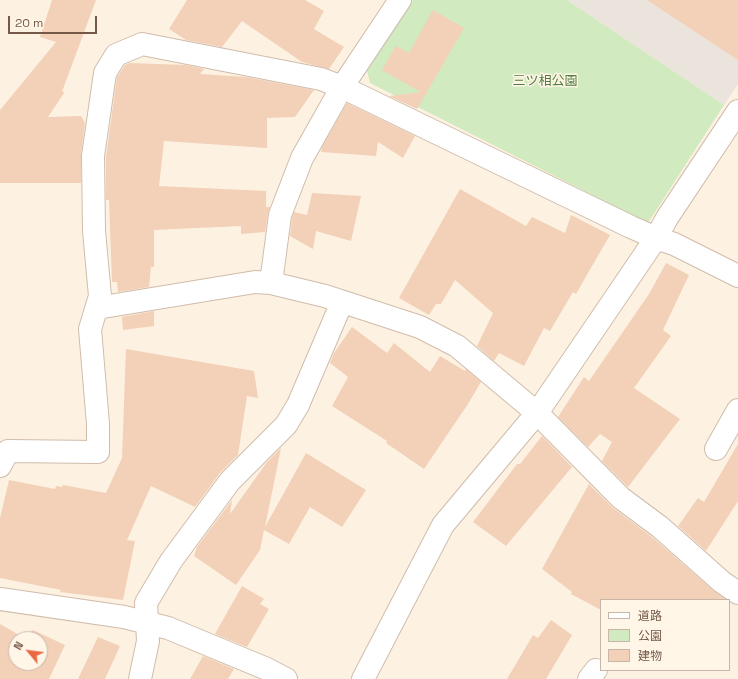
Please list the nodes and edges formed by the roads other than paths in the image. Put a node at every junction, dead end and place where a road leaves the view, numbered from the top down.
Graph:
1 (400, 0) edge
2 (342, 87) junction
3 (738, 110) edge
4 (656, 238) junction
5 (738, 276) edge
6 (271, 283) junction
7 (342, 302) junction
8 (97, 308) junction
9 (738, 410) edge
10 (537, 413) junction
11 (716, 449) dead end
12 (0, 466) edge
13 (738, 593) edge
14 (0, 599) edge
15 (147, 623) junction
16 (140, 679) edge
17 (286, 679) edge
18 (363, 679) edge

1 - 2 street
2 - 4 street
2 - 6 street
2 - 8 street
3 - 4 street
4 - 5 street
4 - 10 street
6 - 7 street
6 - 8 street
7 - 10 street
7 - 15 street
8 - 12 street
9 - 11 street
10 - 13 street
10 - 18 street
14 - 15 street
15 - 16 street
15 - 17 street

